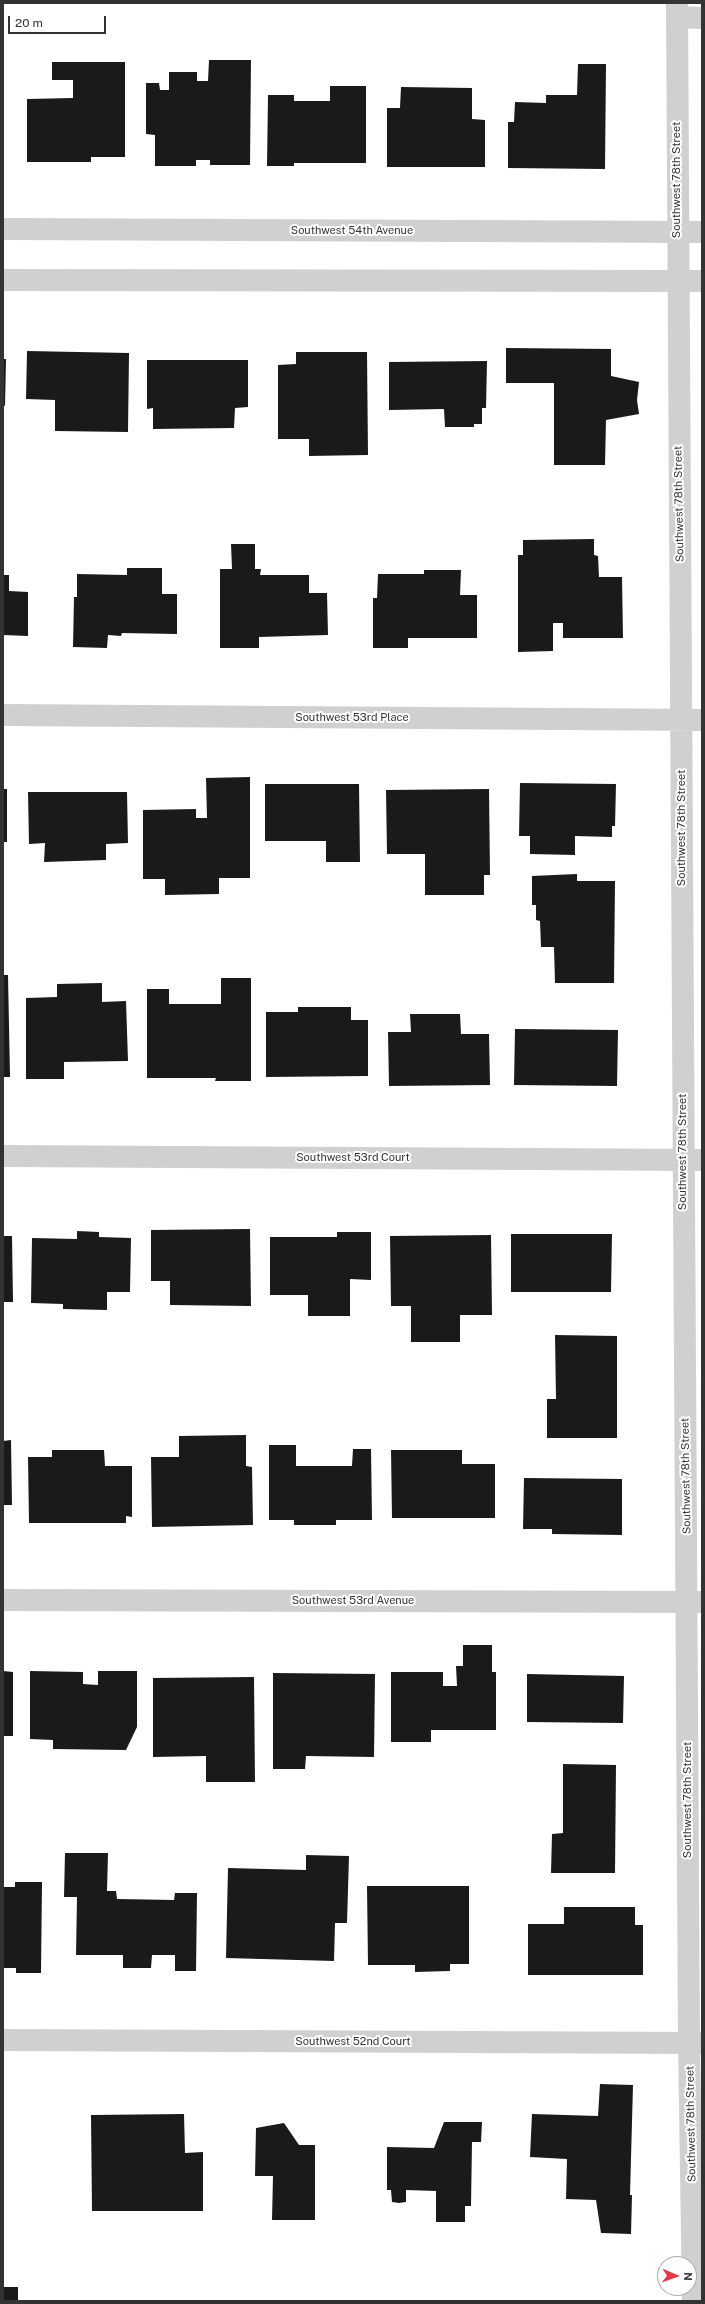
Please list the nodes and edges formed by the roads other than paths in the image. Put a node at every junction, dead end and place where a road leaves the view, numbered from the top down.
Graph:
1 (677, 10) edge
2 (702, 18) edge
3 (3, 229) edge
4 (677, 232) junction
5 (702, 232) edge
6 (3, 280) edge
7 (678, 281) junction
8 (702, 281) edge
9 (3, 715) edge
10 (692, 720) edge
11 (3, 1156) edge
12 (693, 1160) edge
13 (3, 1600) edge
14 (695, 1602) edge
15 (3, 2040) edge
16 (696, 2043) edge
17 (693, 2301) edge

1 - 2 street
1 - 4 street, Southwest 78th Street
3 - 4 street, Southwest 54th Avenue
4 - 5 street, Southwest 54th Avenue
4 - 7 street, Southwest 78th Street
6 - 7 street
7 - 8 street
7 - 10 street, Southwest 78th Street
9 - 10 street, Southwest 53rd Place
10 - 12 street, Southwest 78th Street
11 - 12 street, Southwest 53rd Court
12 - 14 street, Southwest 78th Street
13 - 14 street, Southwest 53rd Avenue
14 - 16 street, Southwest 78th Street
15 - 16 street, Southwest 52nd Court
16 - 17 street, Southwest 78th Street

